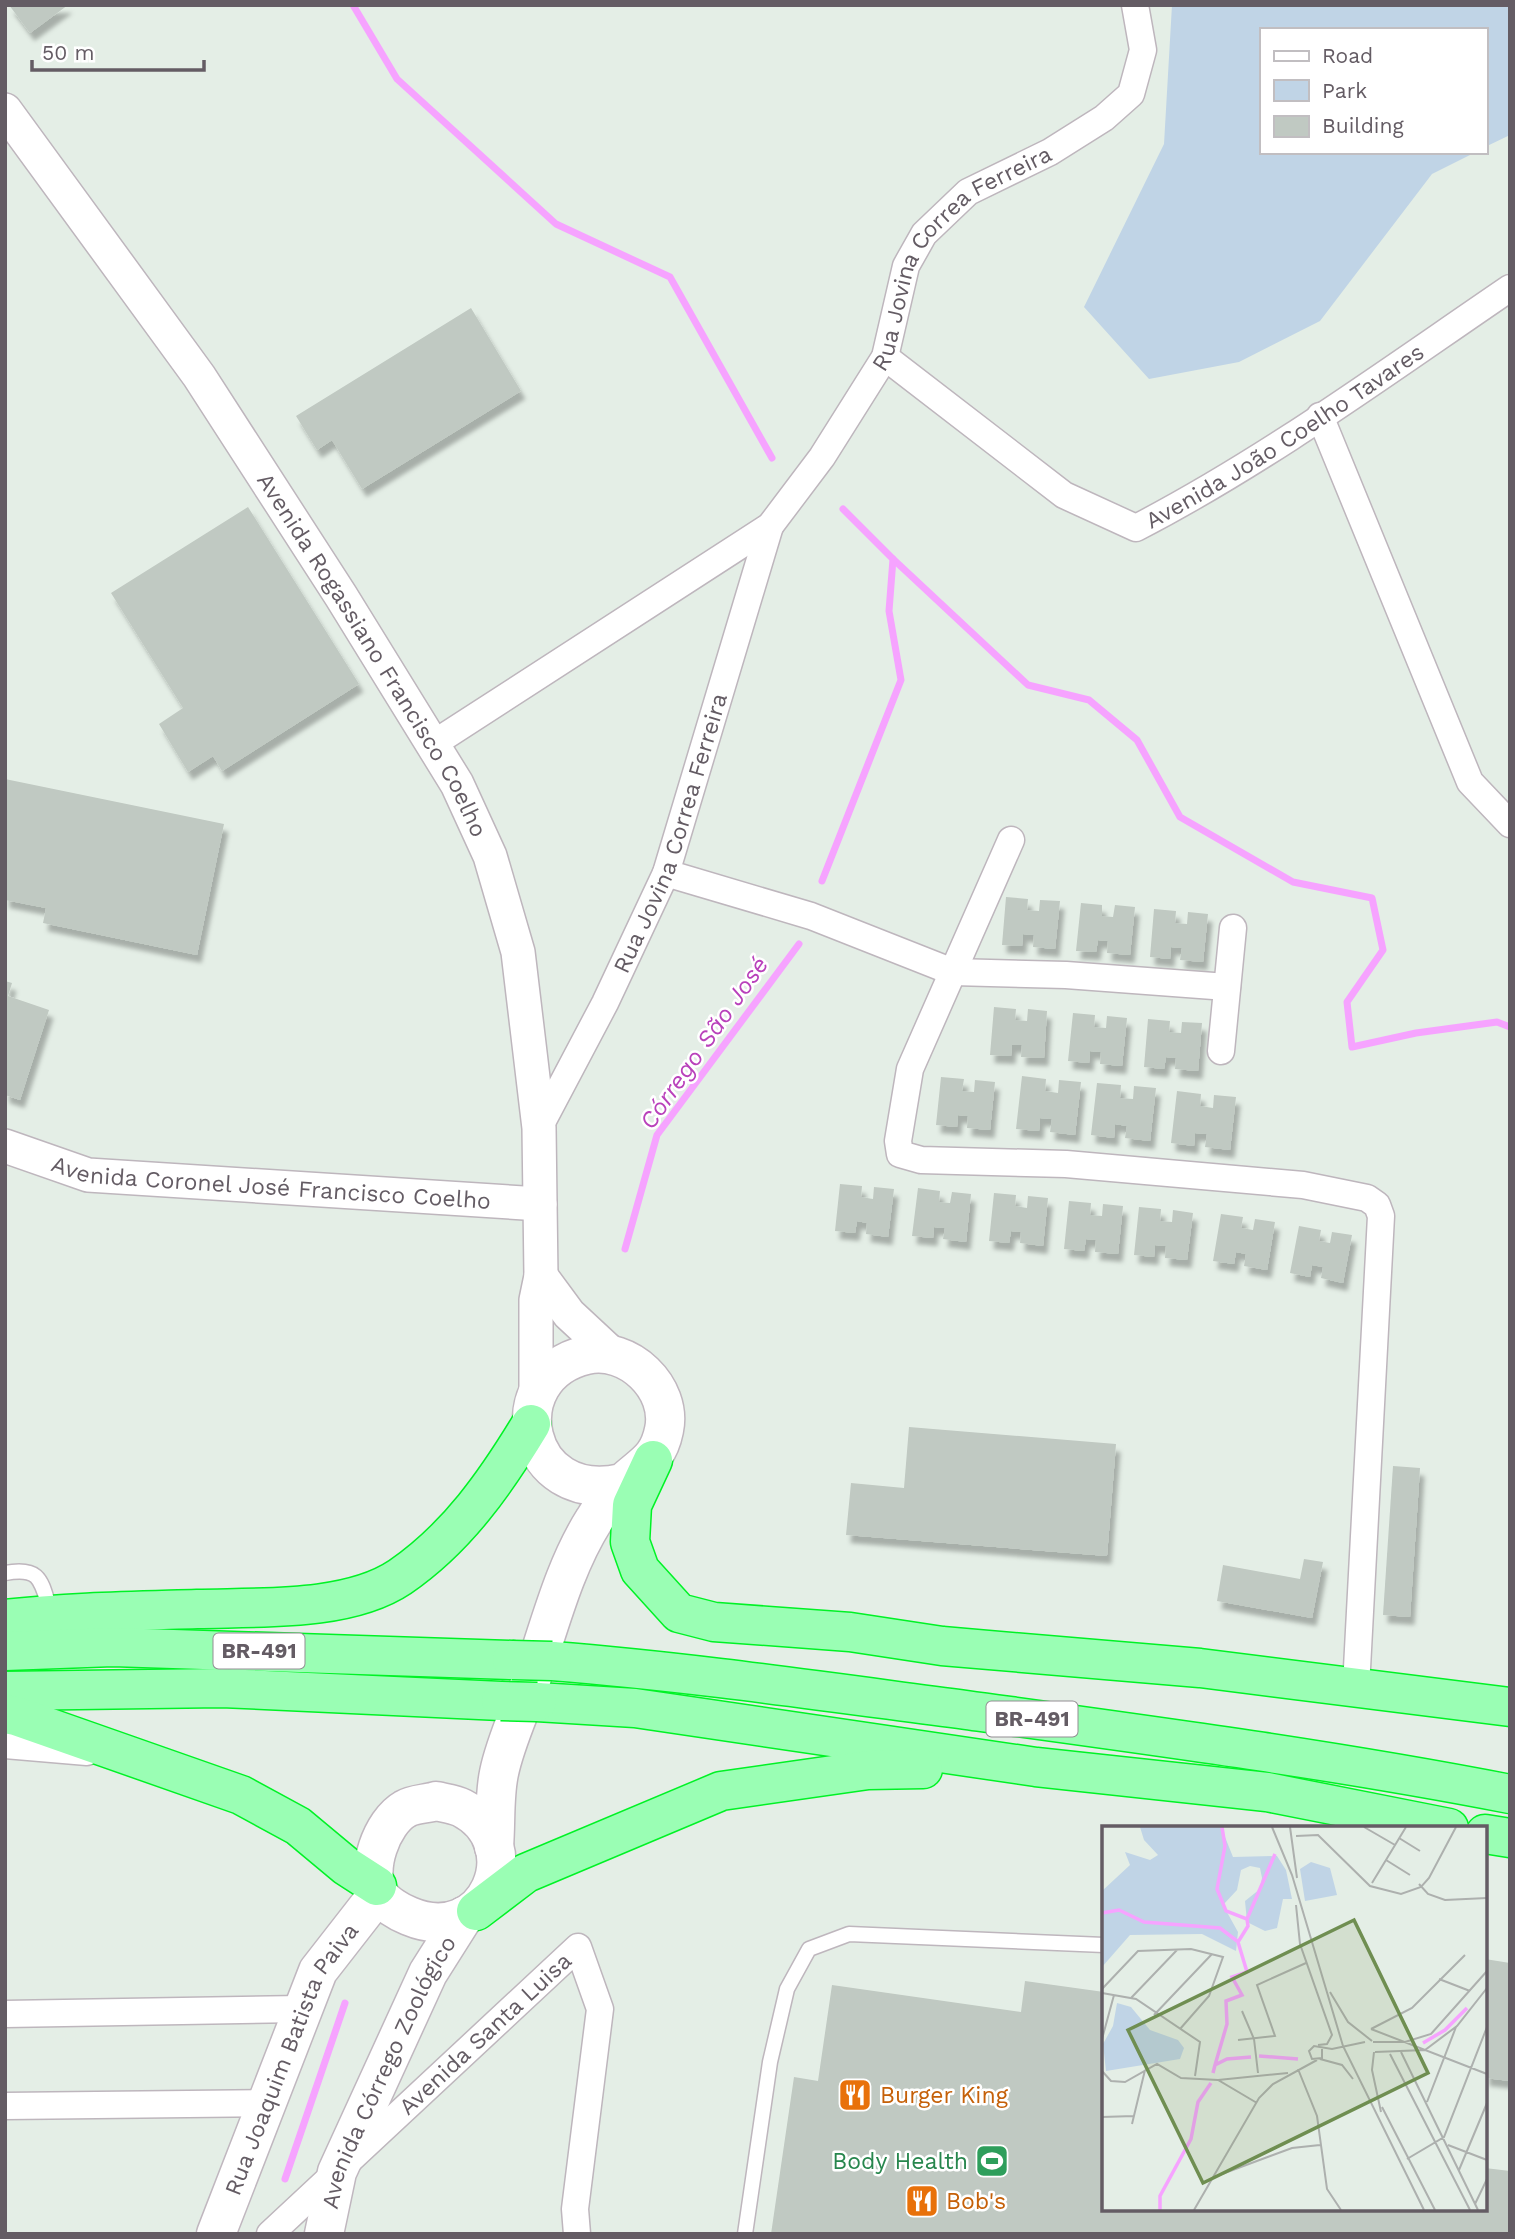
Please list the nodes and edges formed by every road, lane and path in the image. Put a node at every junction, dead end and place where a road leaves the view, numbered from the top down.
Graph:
1 (1135, 5) edge
2 (5, 110) edge
3 (1510, 288) edge
4 (885, 357) junction
5 (1320, 416) junction
6 (770, 526) junction
7 (433, 744) junction
8 (1510, 824) edge
9 (1011, 840) dead end
10 (666, 873) junction
11 (1233, 928) dead end
12 (953, 972) junction
13 (1227, 987) junction
14 (1221, 1051) dead end
15 (539, 1128) junction
16 (5, 1146) edge
17 (540, 1204) junction
18 (541, 1276) junction
19 (612, 1354) junction
20 (534, 1409) junction
21 (653, 1460) junction
22 (552, 1470) junction
23 (622, 1483) junction
24 (5, 1573) edge
25 (51, 1614) junction
26 (5, 1619) edge
27 (5, 1651) edge
28 (1356, 1687) junction
29 (5, 1691) edge
30 (1510, 1707) edge
31 (5, 1714) edge
32 (5, 1745) edge
33 (131, 1756) junction
34 (1036, 1767) junction
35 (1510, 1794) edge
36 (436, 1801) junction
37 (1439, 1826) edge
38 (1487, 1834) edge
39 (1510, 1838) edge
40 (494, 1847) junction
41 (377, 1890) junction
42 (470, 1913) junction
43 (1102, 1945) edge
44 (301, 2009) junction
45 (5, 2014) edge
46 (269, 2103) junction
47 (5, 2106) edge
48 (337, 2172) junction
49 (216, 2234) edge
50 (270, 2234) edge
51 (324, 2234) edge
52 (577, 2234) edge
53 (745, 2234) edge

1 - 4 street, Rua Jovina Correa Ferreira
2 - 7 street, Avenida Rogassiano Francisco Coelho
3 - 5 street, Avenida João Coelho Tavares
4 - 5 street, Avenida João Coelho Tavares
4 - 6 street, Rua Jovina Correa Ferreira
5 - 8 street
6 - 7 street, Rua Jovina Correa Ferreira
6 - 10 street, Rua Jovina Correa Ferreira
7 - 15 street, Avenida Rogassiano Francisco Coelho
9 - 12 street
10 - 12 street
10 - 15 street, Rua Jovina Correa Ferreira
11 - 13 street
12 - 13 street
12 - 28 street
13 - 14 street
15 - 17 street, Avenida Rogassiano Francisco Coelho
16 - 17 street, Avenida Coronel José Francisco Coelho
17 - 18 street, Avenida Rogassiano Francisco Coelho
18 - 19 street
18 - 20 street, Avenida Rogassiano Francisco Coelho
19 - 20 main road
19 - 21 main road
20 - 22 main road
20 - 25 highway
21 - 23 main road
21 - 28 highway
22 - 23 main road
22 - 36 main road
23 - 40 main road
24 - 25 lane
25 - 26 highway
27 - 35 highway, BR-491, bridge
28 - 30 highway
29 - 34 highway, BR-491
31 - 33 highway
32 - 33 street
33 - 41 highway
34 - 37 highway, BR-491
34 - 42 highway
36 - 40 main road
36 - 41 main road
38 - 39 highway
40 - 42 main road
41 - 42 main road
41 - 44 main road, Rua Joaquim Batista Paiva
42 - 48 main road, Avenida Córrego Zoológico
43 - 53 lane
44 - 45 street
44 - 46 main road, Rua Joaquim Batista Paiva
46 - 47 street
46 - 49 main road, Rua Joaquim Batista Paiva
48 - 50 street, Avenida Santa Luisa
48 - 51 main road, Avenida Córrego Zoológico
48 - 52 street, Avenida Santa Luisa

